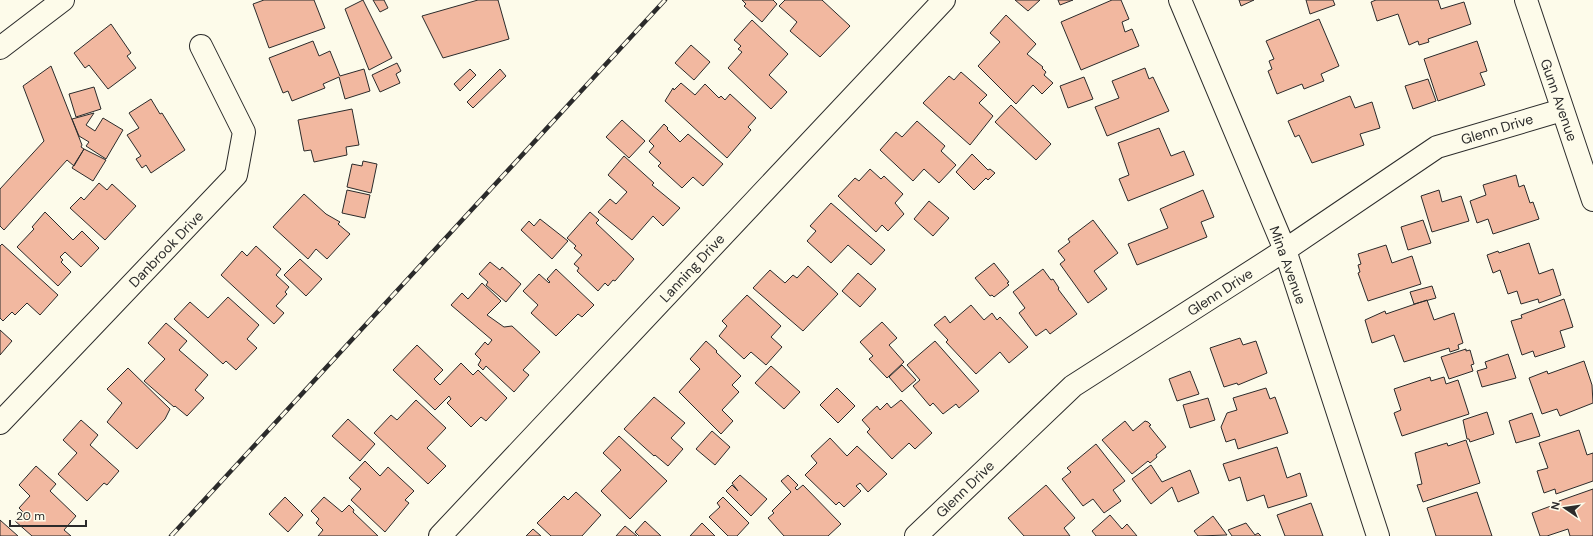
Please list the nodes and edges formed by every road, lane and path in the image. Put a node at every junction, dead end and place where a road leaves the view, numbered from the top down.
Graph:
1 (64, 0) edge
2 (944, 0) edge
3 (1180, 0) edge
4 (1526, 0) edge
5 (202, 46) dead end
6 (0, 48) edge
7 (1562, 110) junction
8 (1593, 200) edge
9 (1285, 250) junction
10 (0, 423) edge
11 (440, 536) edge
12 (916, 536) edge
13 (1378, 536) edge

1 - 6 street
2 - 11 street, Lanning Drive
3 - 9 street, Mina Avenue
4 - 7 street, Gunn Avenue
5 - 10 street, Danbrook Drive
7 - 8 street, Gunn Avenue
7 - 9 street, Glenn Drive
9 - 12 street, Glenn Drive
9 - 13 street, Mina Avenue

